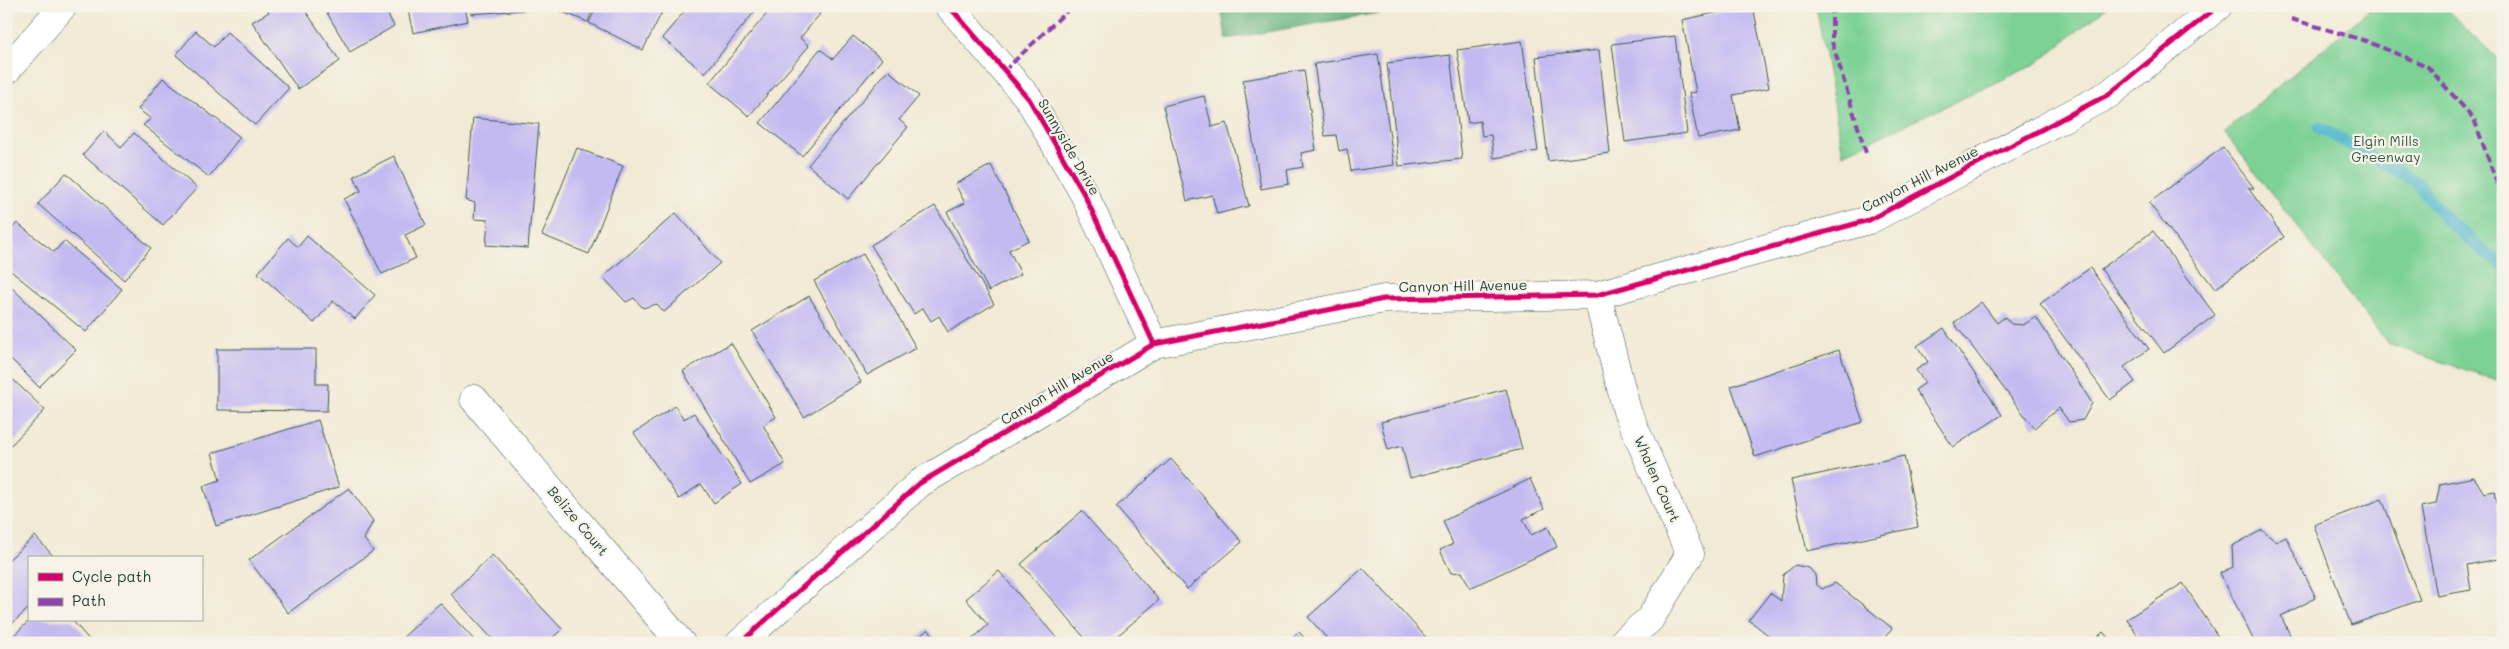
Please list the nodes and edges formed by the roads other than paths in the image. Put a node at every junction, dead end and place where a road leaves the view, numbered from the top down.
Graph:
1 (63, 6) edge
2 (949, 6) edge
3 (2218, 6) edge
4 (6, 71) edge
5 (1597, 295) junction
6 (1154, 344) junction
7 (474, 399) dead end
8 (681, 643) edge
9 (740, 643) edge
10 (1622, 643) edge

1 - 4 street
2 - 6 street, Sunnyside Drive
3 - 5 street, Canyon Hill Avenue
5 - 6 street, Canyon Hill Avenue
5 - 10 street, Whalen Court
6 - 9 street, Canyon Hill Avenue
7 - 8 street, Belize Court

